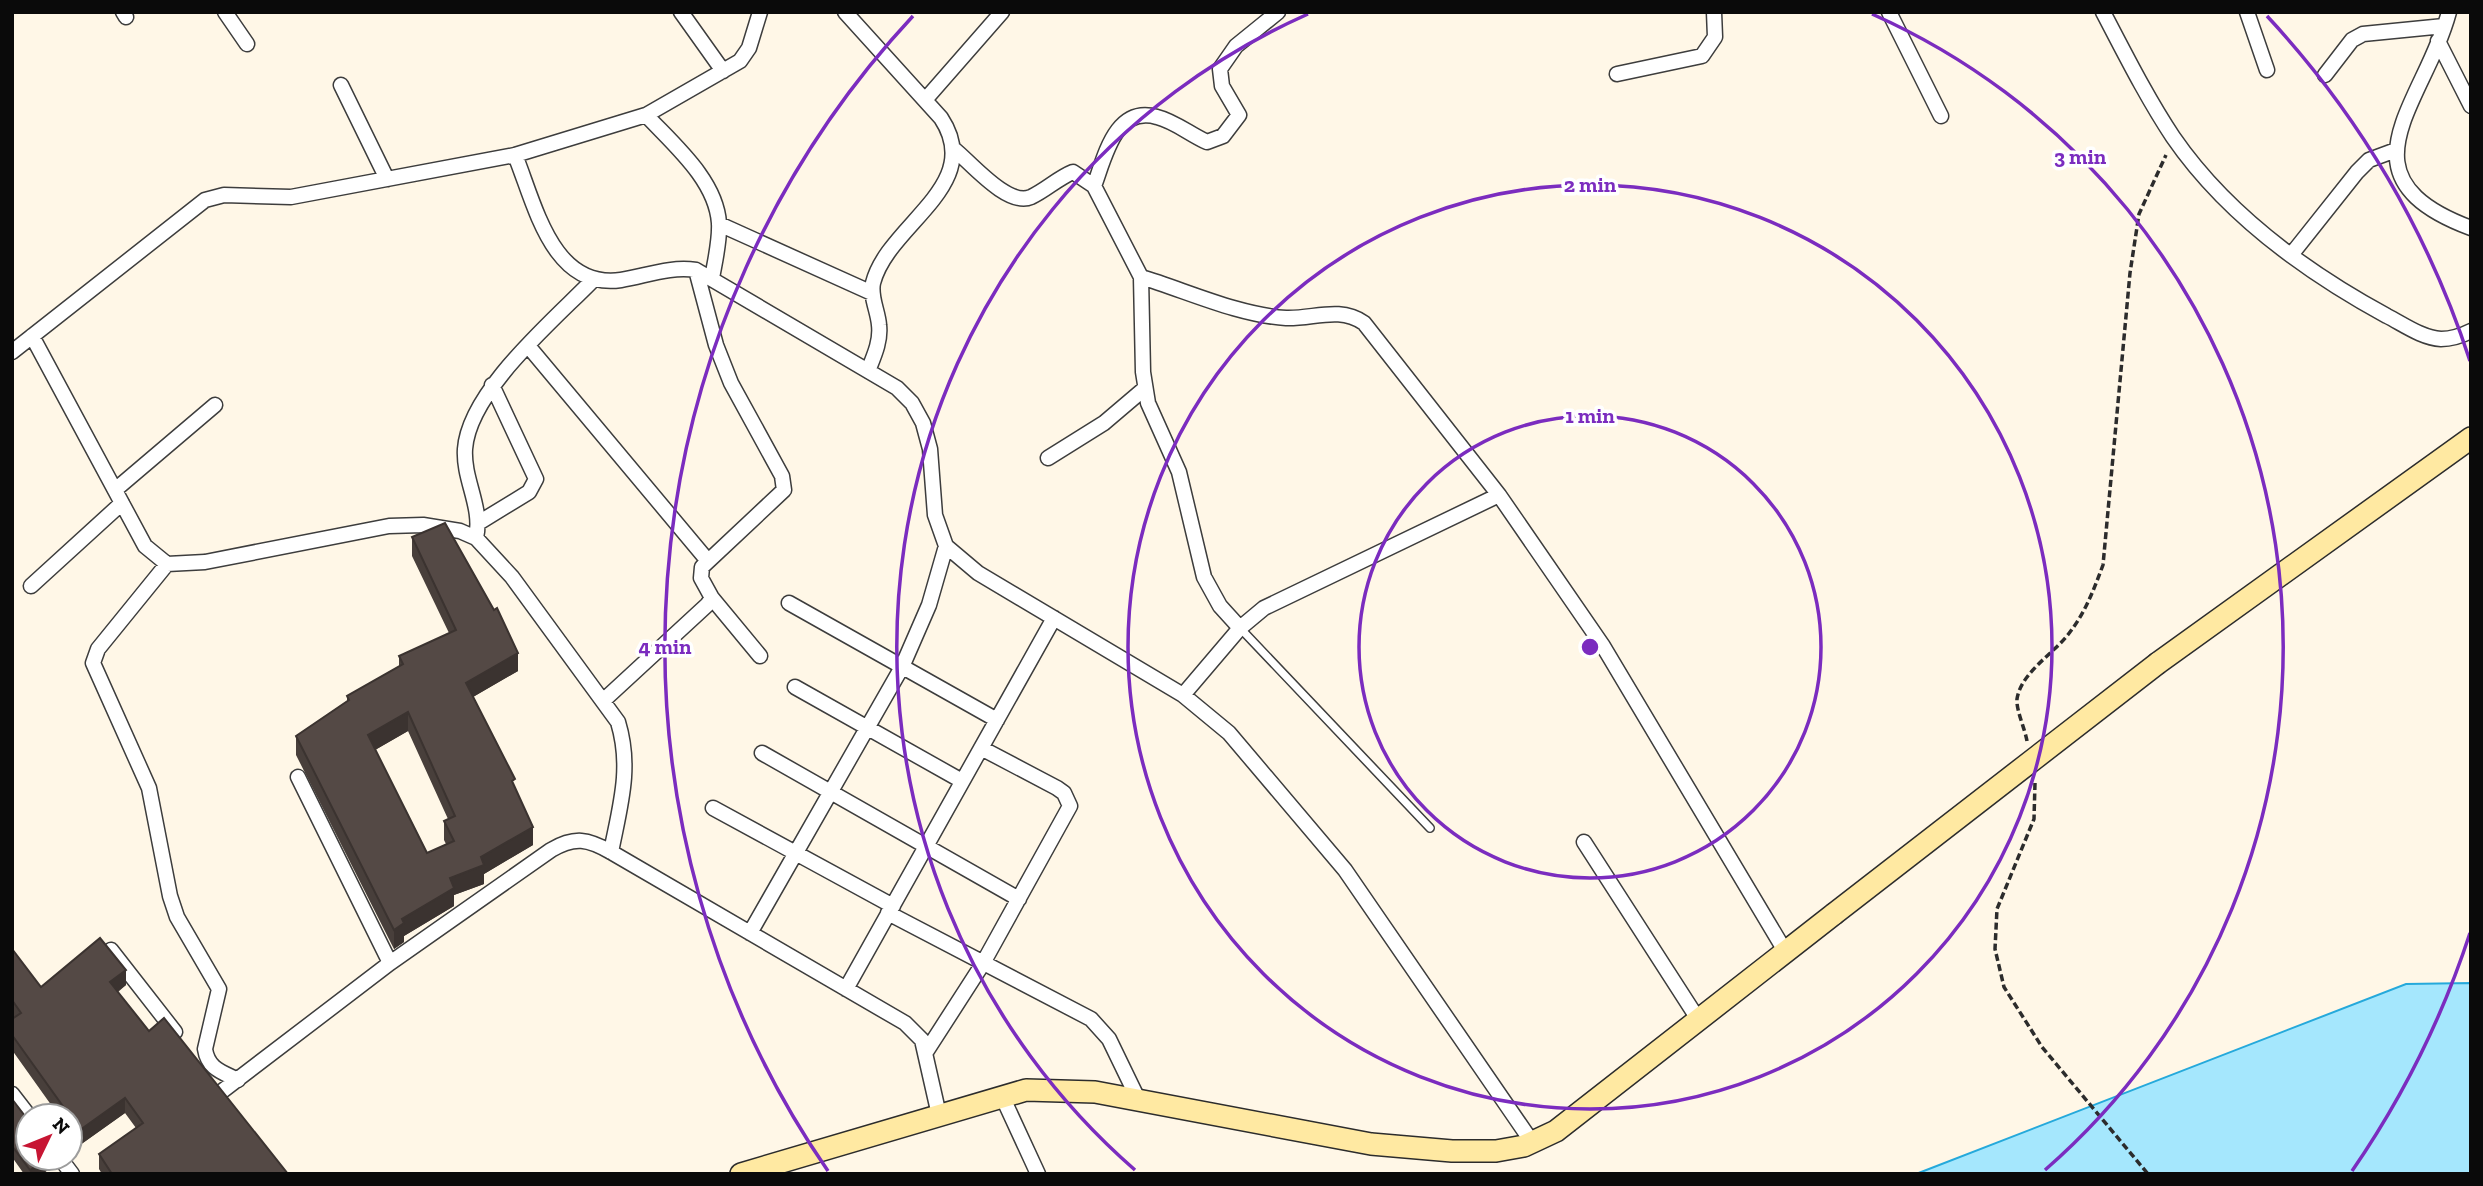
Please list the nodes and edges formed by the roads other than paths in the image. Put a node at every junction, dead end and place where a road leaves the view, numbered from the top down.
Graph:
1 (225, 12) edge
2 (681, 12) edge
3 (760, 12) edge
4 (845, 12) edge
5 (1002, 12) edge
6 (1278, 12) edge
7 (1714, 12) edge
8 (1889, 12) edge
9 (2103, 12) edge
10 (2248, 12) edge
11 (2446, 19) edge
12 (2438, 41) junction
13 (247, 44) dead end
14 (2267, 70) dead end
15 (723, 71) junction
16 (1617, 74) dead end
17 (2325, 75) dead end
18 (341, 85) dead end
19 (925, 100) junction
20 (2471, 106) edge
21 (646, 115) junction
22 (1941, 117) dead end
23 (955, 150) junction
24 (2396, 150) junction
25 (515, 155) junction
26 (387, 179) junction
27 (1094, 186) junction
28 (719, 224) junction
29 (2471, 228) edge
30 (2291, 255) junction
31 (696, 270) junction
32 (1141, 276) junction
33 (712, 278) junction
34 (593, 280) junction
35 (873, 293) junction
36 (2471, 331) edge
37 (32, 336) junction
38 (528, 347) junction
39 (13, 350) edge
40 (868, 371) junction
41 (492, 385) junction
42 (1144, 389) junction
43 (215, 405) dead end
44 (2471, 438) edge
45 (1048, 458) dead end
46 (1499, 495) junction
47 (119, 496) junction
48 (480, 522) junction
49 (476, 538) junction
50 (946, 546) junction
51 (708, 561) junction
52 (167, 564) junction
53 (31, 586) dead end
54 (712, 598) junction
55 (789, 603) dead end
56 (1054, 618) junction
57 (1240, 628) junction
58 (761, 656) dead end
59 (902, 667) junction
60 (795, 687) dead end
61 (1183, 695) junction
62 (604, 700) junction
63 (997, 720) junction
64 (868, 728) junction
65 (981, 748) junction
66 (762, 753) dead end
67 (298, 777) dead end
68 (962, 781) junction
69 (832, 792) junction
70 (713, 808) dead end
71 (1430, 828) dead end
72 (1584, 842) dead end
73 (926, 846) junction
74 (611, 852) junction
75 (797, 853) junction
76 (1020, 899) junction
77 (890, 909) junction
78 (750, 933) junction
79 (111, 950) edge
80 (1785, 951) junction
81 (390, 963) junction
82 (982, 965) junction
83 (846, 989) junction
84 (1698, 1019) junction
85 (926, 1052) junction
86 (238, 1080) junction
87 (1002, 1096) junction
88 (1139, 1101) junction
89 (939, 1115) junction
90 (1532, 1142) junction
91 (741, 1174) edge
92 (1038, 1174) edge

1 - 13 street
2 - 15 street
3 - 15 street
4 - 19 street
5 - 19 street
6 - 27 street
7 - 16 street
8 - 22 street
9 - 30 street
10 - 14 street
11 - 12 street
11 - 17 street
12 - 20 street
12 - 24 street
15 - 21 street
18 - 26 street
19 - 23 street
21 - 25 street
21 - 28 street
23 - 27 street
23 - 35 street
24 - 29 street
24 - 30 street
25 - 26 street
25 - 34 street
26 - 37 street
27 - 32 street
28 - 33 street
28 - 35 street
30 - 36 street
31 - 33 street
31 - 34 street
31 - 51 street
32 - 42 street
32 - 46 street
33 - 40 street
34 - 38 street
35 - 40 street
37 - 39 street
37 - 47 street
38 - 41 street
38 - 51 street
40 - 50 street
41 - 48 street
41 - 48 street
42 - 45 street
42 - 57 street
43 - 47 street
44 - 80 street, bridge
46 - 57 street
46 - 80 street
47 - 52 street
47 - 53 street
48 - 49 street
49 - 52 street
49 - 62 street
50 - 56 street
50 - 59 street
51 - 54 street
52 - 86 street
54 - 58 street
54 - 62 street
55 - 59 street
56 - 61 street
56 - 63 street
57 - 61 street
57 - 71 lane
59 - 63 street
59 - 64 street
60 - 64 street
61 - 90 street
62 - 74 street
63 - 65 street
64 - 68 street
64 - 69 street
65 - 68 street
65 - 76 street
66 - 69 street
67 - 81 street
68 - 73 street
69 - 73 street
69 - 75 street
70 - 75 street
72 - 84 street
73 - 76 street
73 - 77 street
74 - 78 street
74 - 81 street
75 - 77 street
75 - 78 street
76 - 82 street
77 - 82 street
77 - 83 street
78 - 83 street
79 - 86 street
80 - 84 street
81 - 86 street
82 - 85 street
82 - 88 street
83 - 85 street
84 - 90 street
85 - 89 street
87 - 88 street
87 - 89 street
87 - 92 street
88 - 90 street
89 - 91 street

